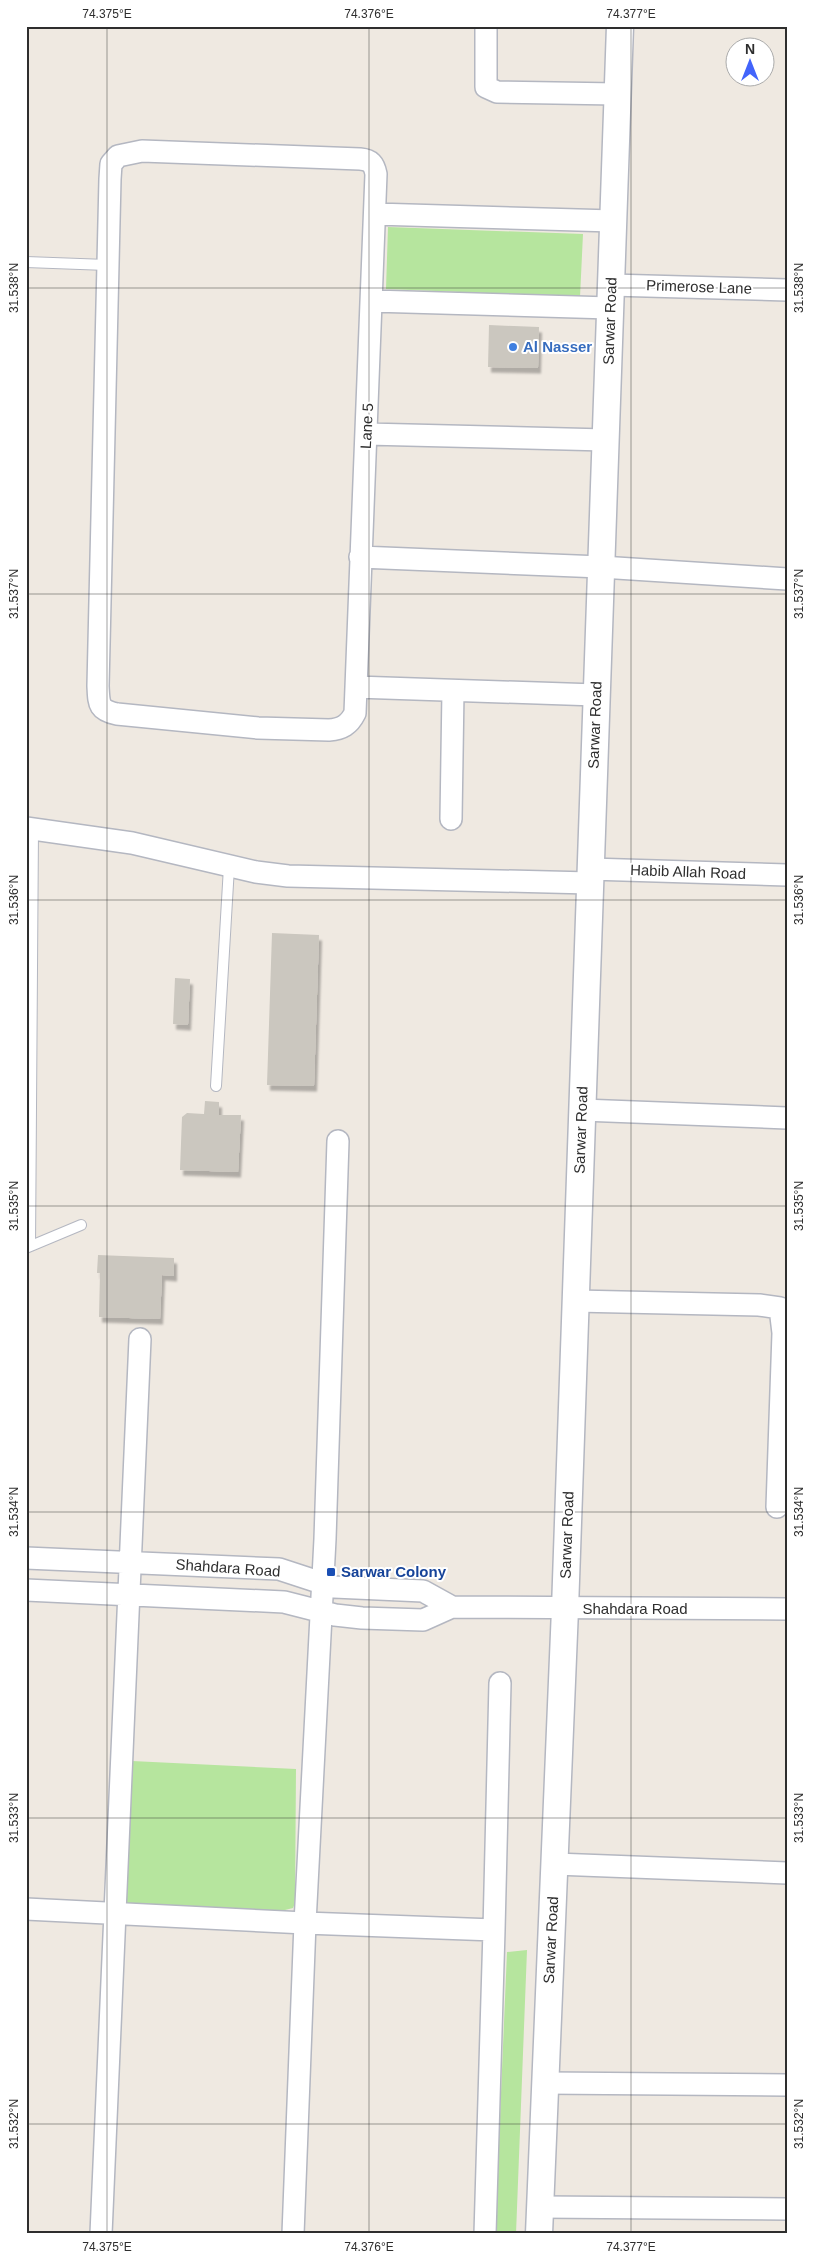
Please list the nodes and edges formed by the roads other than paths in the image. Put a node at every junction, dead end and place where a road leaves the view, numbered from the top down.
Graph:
1 (486, 26) edge
2 (620, 26) edge
3 (618, 94) junction
4 (375, 214) junction
5 (613, 221) junction
6 (26, 262) edge
7 (106, 265) junction
8 (787, 290) edge
9 (611, 296) junction
10 (372, 301) junction
11 (367, 434) junction
12 (606, 440) junction
13 (360, 557) junction
14 (601, 567) junction
15 (787, 579) edge
16 (356, 687) junction
17 (453, 691) junction
18 (596, 695) junction
19 (451, 820) dead end
20 (30, 828) edge
21 (229, 867) junction
22 (787, 875) edge
23 (590, 876) junction
24 (216, 1086) dead end
25 (582, 1110) junction
26 (787, 1118) edge
27 (338, 1141) dead end
28 (81, 1224) dead end
29 (28, 1247) edge
30 (574, 1301) junction
31 (140, 1339) dead end
32 (776, 1507) dead end
33 (26, 1558) edge
34 (129, 1562) junction
35 (322, 1584) junction
36 (26, 1590) edge
37 (128, 1594) junction
38 (452, 1607) junction
39 (565, 1609) junction
40 (787, 1609) edge
41 (321, 1612) junction
42 (500, 1683) dead end
43 (555, 1864) junction
44 (787, 1872) edge
45 (26, 1909) edge
46 (114, 1913) junction
47 (305, 1923) junction
48 (494, 1930) junction
49 (544, 2083) junction
50 (787, 2085) edge
51 (540, 2207) junction
52 (787, 2209) edge
53 (101, 2234) edge
54 (293, 2234) edge
55 (485, 2234) edge
56 (539, 2234) edge

1 - 3 street
2 - 3 street, Sarwar Road
3 - 5 street, Sarwar Road
4 - 5 street
4 - 7 street, Lane 5
4 - 10 street, Lane 5
5 - 9 street, Sarwar Road
6 - 7 lane
7 - 16 street, Lane 5
8 - 9 street, Primerose Lane
9 - 10 street, Primerose Lane
9 - 12 street, Sarwar Road
10 - 11 street, Lane 5
11 - 12 street
11 - 13 street, Lane 5
12 - 14 street, Sarwar Road
13 - 14 street
13 - 16 street, Lane 5
14 - 15 street
14 - 18 street, Sarwar Road
16 - 17 street
17 - 18 street
17 - 19 street
18 - 23 street, Sarwar Road
20 - 21 street, Habib Allah Road
20 - 29 lane
21 - 23 street, Habib Allah Road
21 - 24 lane
22 - 23 street, Habib Allah Road
23 - 25 street, Sarwar Road
25 - 26 street
25 - 30 street, Sarwar Road
27 - 35 street
28 - 29 lane
30 - 32 street
30 - 39 street, Sarwar Road
31 - 34 street
33 - 34 street, Shahdara Road
34 - 35 street, Shahdara Road
34 - 37 street
35 - 38 street, Shahdara Road
35 - 41 street
36 - 37 street, Shahdara Road
37 - 41 street, Shahdara Road
37 - 46 street
38 - 39 street, Shahdara Road
38 - 41 street, Shahdara Road
39 - 40 street, Shahdara Road
39 - 43 street, Sarwar Road
41 - 47 street
42 - 48 street
43 - 44 street
43 - 49 street, Sarwar Road
45 - 46 street
46 - 47 street
46 - 53 street
47 - 48 street
47 - 54 street
48 - 55 street
49 - 50 street
49 - 51 street, Sarwar Road
51 - 52 street
51 - 56 street, Sarwar Road

